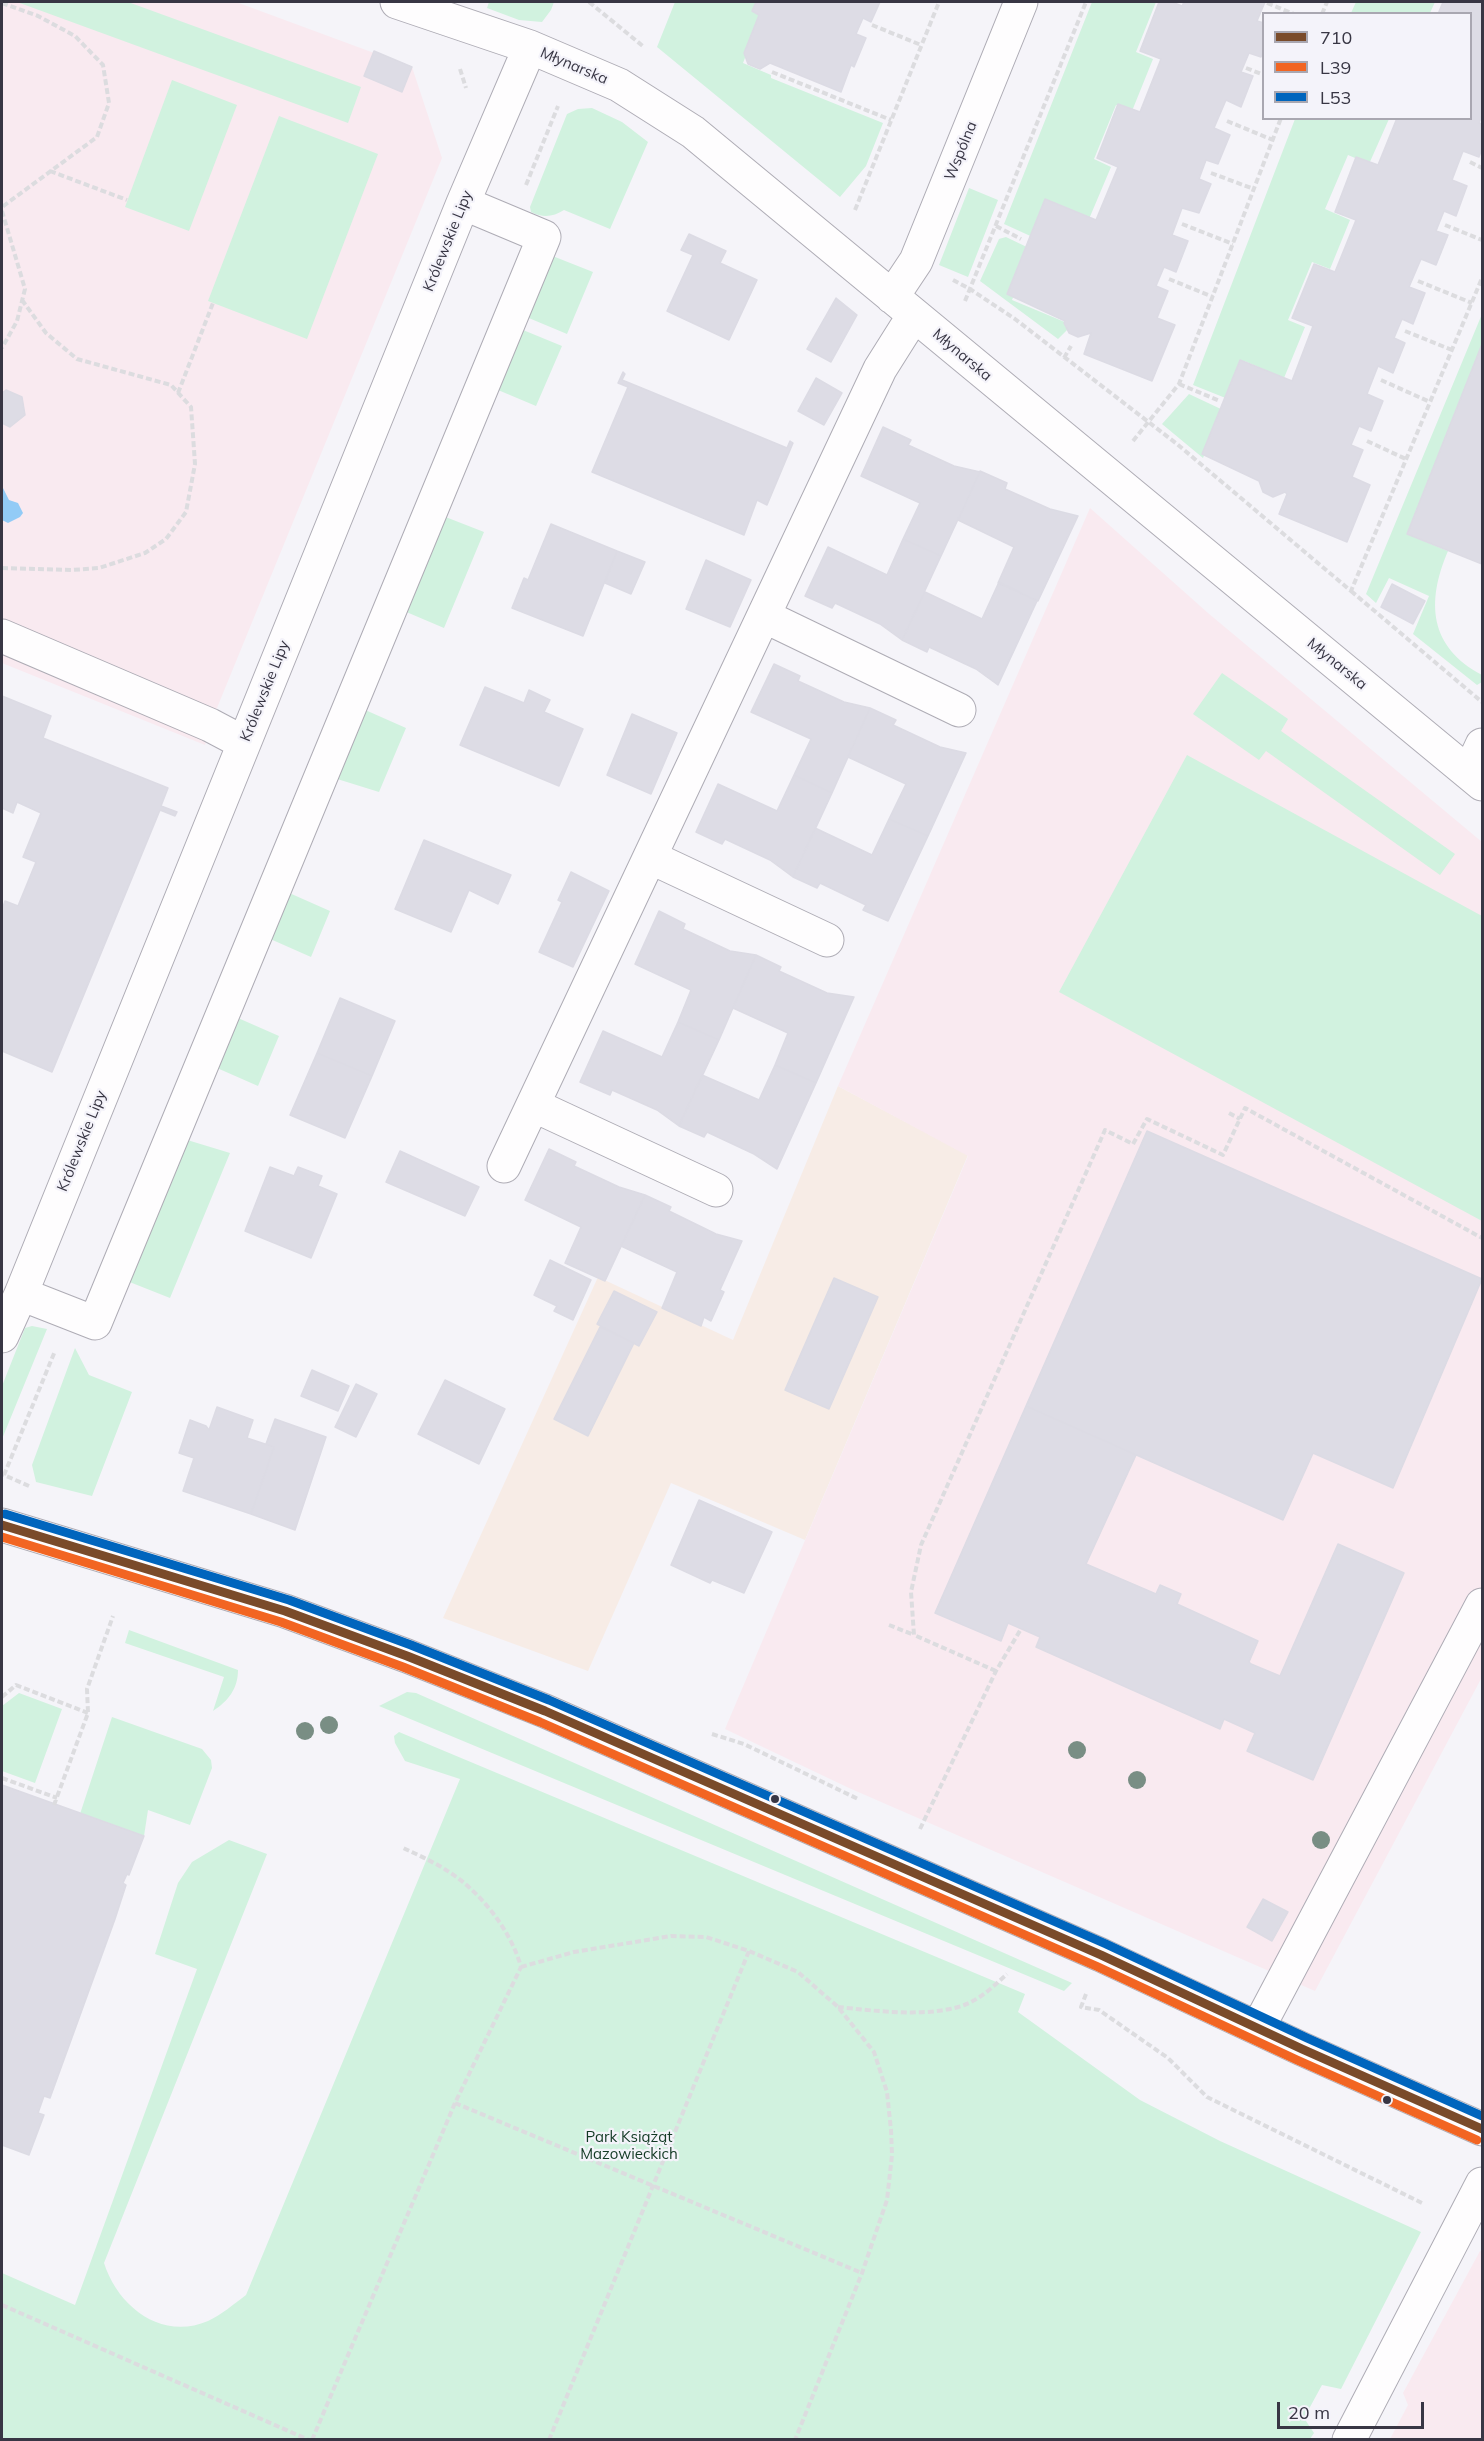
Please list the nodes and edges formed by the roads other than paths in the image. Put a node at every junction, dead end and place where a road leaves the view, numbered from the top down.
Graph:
1 (397, 2) edge
2 (1021, 2) edge
3 (530, 47) junction
4 (463, 203) junction
5 (903, 306) junction
6 (764, 616) junction
7 (2, 636) edge
8 (959, 710) dead end
9 (244, 742) junction
10 (1478, 767) edge
11 (650, 857) junction
12 (827, 940) dead end
13 (533, 1105) junction
14 (504, 1166) dead end
15 (716, 1190) dead end
16 (21, 1294) junction
17 (2, 1336) edge
18 (2, 1525) edge
19 (1482, 1605) edge
20 (1258, 2028) junction
21 (1482, 2129) edge
22 (1482, 2185) edge
23 (1349, 2439) edge

1 - 3 street, Młynarska
2 - 5 street, Wspólna
3 - 4 street, Królewskie Lipy
3 - 5 street, Młynarska
4 - 9 street, Królewskie Lipy
4 - 16 street
5 - 6 street, Wspólna
5 - 10 street, Młynarska
6 - 8 street
6 - 11 street, Wspólna
7 - 9 street
9 - 16 street, Królewskie Lipy
11 - 12 street
11 - 13 street, Wspólna
13 - 14 street, Wspólna
13 - 15 street
16 - 17 street, Królewskie Lipy
18 - 20 street
19 - 20 street
20 - 21 street
22 - 23 street

